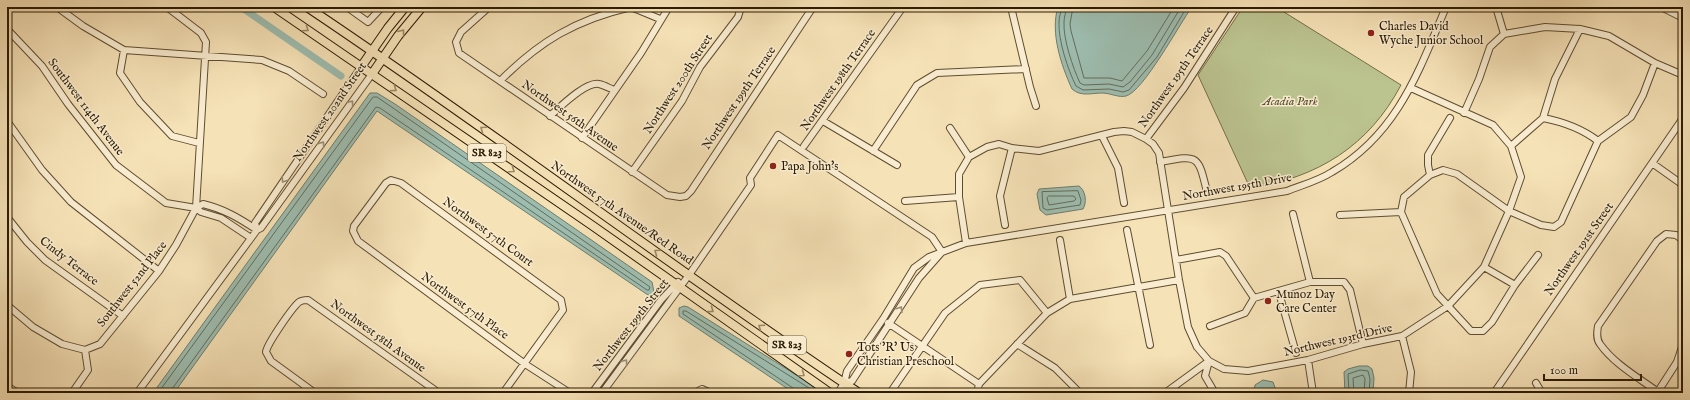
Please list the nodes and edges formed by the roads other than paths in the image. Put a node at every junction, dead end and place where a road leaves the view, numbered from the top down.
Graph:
1 (57, 7) edge
2 (167, 7) edge
3 (274, 7) edge
4 (307, 7) edge
5 (347, 7) edge
6 (382, 7) edge
7 (405, 7) edge
8 (422, 7) edge
9 (489, 7) edge
10 (631, 7) edge
11 (669, 7) edge
12 (741, 7) edge
13 (814, 7) edge
14 (903, 7) edge
15 (949, 7) edge
16 (984, 7) edge
17 (1011, 7) edge
18 (1236, 7) edge
19 (1446, 7) edge
20 (1496, 7) edge
21 (1661, 7) edge
22 (1683, 18) edge
23 (660, 19) junction
24 (7, 29) edge
25 (1580, 29) junction
26 (1504, 34) junction
27 (124, 50) junction
28 (372, 51) junction
29 (206, 57) junction
30 (383, 58) junction
31 (1655, 63) junction
32 (362, 67) junction
33 (1026, 69) junction
34 (372, 74) junction
35 (1683, 75) edge
36 (500, 81) junction
37 (1411, 88) junction
38 (614, 90) junction
39 (323, 94) dead end
40 (1036, 106) dead end
41 (1464, 113) junction
42 (550, 116) junction
43 (1450, 118) dead end
44 (1543, 118) junction
45 (1683, 118) edge
46 (7, 121) edge
47 (823, 121) junction
48 (950, 128) dead end
49 (1102, 136) junction
50 (582, 138) junction
51 (1146, 139) junction
52 (1598, 141) junction
53 (200, 144) junction
54 (804, 146) dead end
55 (1511, 146) junction
56 (1012, 148) junction
57 (873, 151) junction
58 (969, 157) junction
59 (1160, 162) junction
60 (1652, 163) junction
61 (896, 165) dead end
62 (632, 172) junction
63 (1430, 175) junction
64 (1683, 185) edge
65 (1207, 192) dead end
66 (680, 197) joint
67 (959, 197) junction
68 (905, 201) dead end
69 (1124, 203) dead end
70 (216, 207) junction
71 (196, 208) junction
72 (1168, 210) junction
73 (1509, 211) junction
74 (1401, 212) junction
75 (232, 214) junction
76 (1293, 214) dead end
77 (213, 215) junction
78 (1340, 215) dead end
79 (7, 217) edge
80 (226, 222) junction
81 (1004, 225) dead end
82 (256, 230) junction
83 (1127, 230) dead end
84 (353, 231) joint
85 (251, 238) junction
86 (1060, 240) dead end
87 (1683, 240) edge
88 (966, 243) junction
89 (942, 252) junction
90 (1538, 255) dead end
91 (1176, 260) junction
92 (1484, 267) junction
93 (159, 271) junction
94 (689, 275) junction
95 (1178, 280) junction
96 (1310, 282) junction
97 (677, 285) junction
98 (1515, 285) junction
99 (1139, 287) junction
100 (1279, 293) junction
101 (1254, 298) junction
102 (1070, 299) junction
103 (7, 305) edge
104 (1448, 306) junction
105 (1047, 313) junction
106 (122, 316) junction
107 (883, 319) junction
108 (890, 324) junction
109 (1210, 326) dead end
110 (1402, 336) junction
111 (922, 344) junction
112 (1017, 344) junction
113 (1363, 344) junction
114 (1683, 344) edge
115 (1150, 345) dead end
116 (85, 350) junction
117 (1296, 353) dead end
118 (1308, 360) junction
119 (1209, 361) junction
120 (525, 364) junction
121 (844, 383) junction
122 (1536, 383) dead end
123 (980, 384) junction
124 (7, 386) edge
125 (696, 391) edge
126 (1658, 392) edge
127 (18, 393) edge
128 (72, 393) edge
129 (137, 393) edge
130 (314, 393) edge
131 (439, 393) edge
132 (503, 393) edge
133 (570, 393) edge
134 (592, 393) edge
135 (602, 393) edge
136 (711, 393) edge
137 (830, 393) edge
138 (838, 393) edge
139 (859, 393) edge
140 (890, 393) edge
141 (977, 393) edge
142 (1078, 393) edge
143 (1165, 393) edge
144 (1215, 393) edge
145 (1313, 393) edge
146 (1409, 393) edge
147 (1494, 393) edge
148 (1542, 393) edge

1 - 27 street
2 - 29 street, Southwest 52nd Place
3 -> 32 main road, SR 823
4 - 28 main road, SR 823
5 - 6 street
7 - 28 main road, Northwest 202nd Street
30 -> 8 main road, Northwest 202nd Street
9 - 36 street, Northwest 56th Avenue
10 - 23 street
10 - 36 street
11 - 23 street
12 - 62 street, Northwest 200th Street
13 - 66 street, Northwest 199th Terrace
14 - 47 street, Northwest 198th Terrace
15 - 16 street
17 - 33 street
18 - 51 street, Northwest 195th Terrace
19 - 37 street, Northwest 195th Drive
20 - 26 street
21 - 22 street
23 - 38 street
24 - 71 street, Southwest 114th Avenue
25 - 26 street
25 - 31 street
25 - 44 street
26 - 41 street
27 - 29 street
27 - 53 street
28 - 30 main road, Northwest 57th Avenue/Red Road / SR 823
28 - 32 main road, Northwest 202nd Street
29 - 39 street
29 - 53 street, Southwest 52nd Place
30 - 34 main road, Northwest 202nd Street
94 -> 30 main road, Northwest 57th Avenue/Red Road / SR 823
31 - 35 street
31 - 52 street
32 - 34 main road, SR 823
32 -> 82 street, Northwest 202nd Street
33 - 40 street
33 - 57 street
82 -> 34 street, Northwest 202nd Street
34 -> 97 main road, SR 823
36 - 42 street, Northwest 56th Avenue
37 - 41 street
37 - 72 street, Northwest 195th Drive
38 - 42 street
38 - 50 street
41 - 55 street
42 - 50 street, Northwest 56th Avenue
43 - 63 street
44 - 52 street
44 - 55 street
45 - 60 street, Northwest 191st Street
46 - 93 street
47 - 54 street, Northwest 198th Terrace
47 - 57 street
48 - 58 street
49 - 51 street
49 - 56 street
49 - 69 street
50 - 62 street, Northwest 56th Avenue
51 - 59 street
52 - 73 street
53 - 71 street, Southwest 52nd Place
55 - 73 street, Northwest 193rd Drive
56 - 58 street
56 - 81 street
57 - 61 street
58 - 67 street
59 - 65 street
59 - 72 street
60 - 64 street
60 - 147 street, Northwest 191st Street
62 - 66 street, Northwest 56th Avenue
63 - 73 street
63 - 74 street
67 - 68 street
67 - 88 street
70 - 71 street, Southwest 114th Avenue
70 - 75 street, Southwest 114th Avenue
70 - 77 street
71 - 77 street, Southwest 114th Avenue
71 - 93 street, Southwest 52nd Place
72 - 88 street, Northwest 195th Drive
72 - 91 street
73 - 92 street, Northwest 193rd Drive
74 - 78 street
74 - 104 street
75 - 80 street
75 - 82 street, Southwest 114th Avenue
76 - 96 street
77 - 80 street, Southwest 114th Avenue
79 - 106 street, Cindy Terrace
80 - 85 street, Southwest 114th Avenue
82 - 85 street, Northwest 202nd Street
83 - 99 street
84 - 120 street, Northwest 57th Place
84 - 120 street, Northwest 57th Court
85 - 129 street, Northwest 202nd Street
86 - 102 street
87 - 126 street
88 - 89 street, Northwest 195th Drive
89 - 94 street, Northwest 199th Street
89 - 107 street, Northwest 195th Drive
108 -> 89 street, Northwest 195th Drive
90 - 98 street
91 - 95 street
91 - 101 street
92 - 98 street
92 - 104 street, Northwest 193rd Drive
93 - 106 street, Southwest 52nd Place
94 - 97 street, Northwest 199th Street
121 -> 94 main road, Northwest 57th Avenue/Red Road / SR 823
95 - 99 street
95 - 119 street
96 - 100 street
96 - 113 street
97 - 134 street, Northwest 199th Street
135 -> 97 street, Northwest 199th Street
97 -> 137 main road, SR 823
98 - 104 street
99 - 102 street
99 - 115 street
100 - 101 street
100 - 117 street
101 - 109 street
102 - 105 street
103 - 116 street
104 - 110 street, Northwest 193rd Drive
105 - 111 street
105 - 112 street
106 - 116 street, Southwest 52nd Place
107 - 108 street
107 - 121 street, Northwest 195th Drive
108 - 111 street
108 - 121 street, Northwest 195th Drive
110 - 113 street, Northwest 193rd Drive
110 - 146 street
111 - 123 street
111 - 140 street
112 - 123 street
112 - 142 street
113 - 118 street, Northwest 193rd Drive
114 - 126 street
116 - 128 street
118 - 119 street, Northwest 193rd Drive
118 - 145 street
119 - 143 street
119 - 144 street
120 - 132 street
120 - 133 street, Northwest 57th Place
121 - 138 street, Northwest 195th Drive
121 - 139 main road, Northwest 57th Avenue/Red Road / SR 823
122 - 148 street
123 - 141 street
124 - 127 street
125 - 136 street
130 - 131 street, Northwest 58th Avenue

